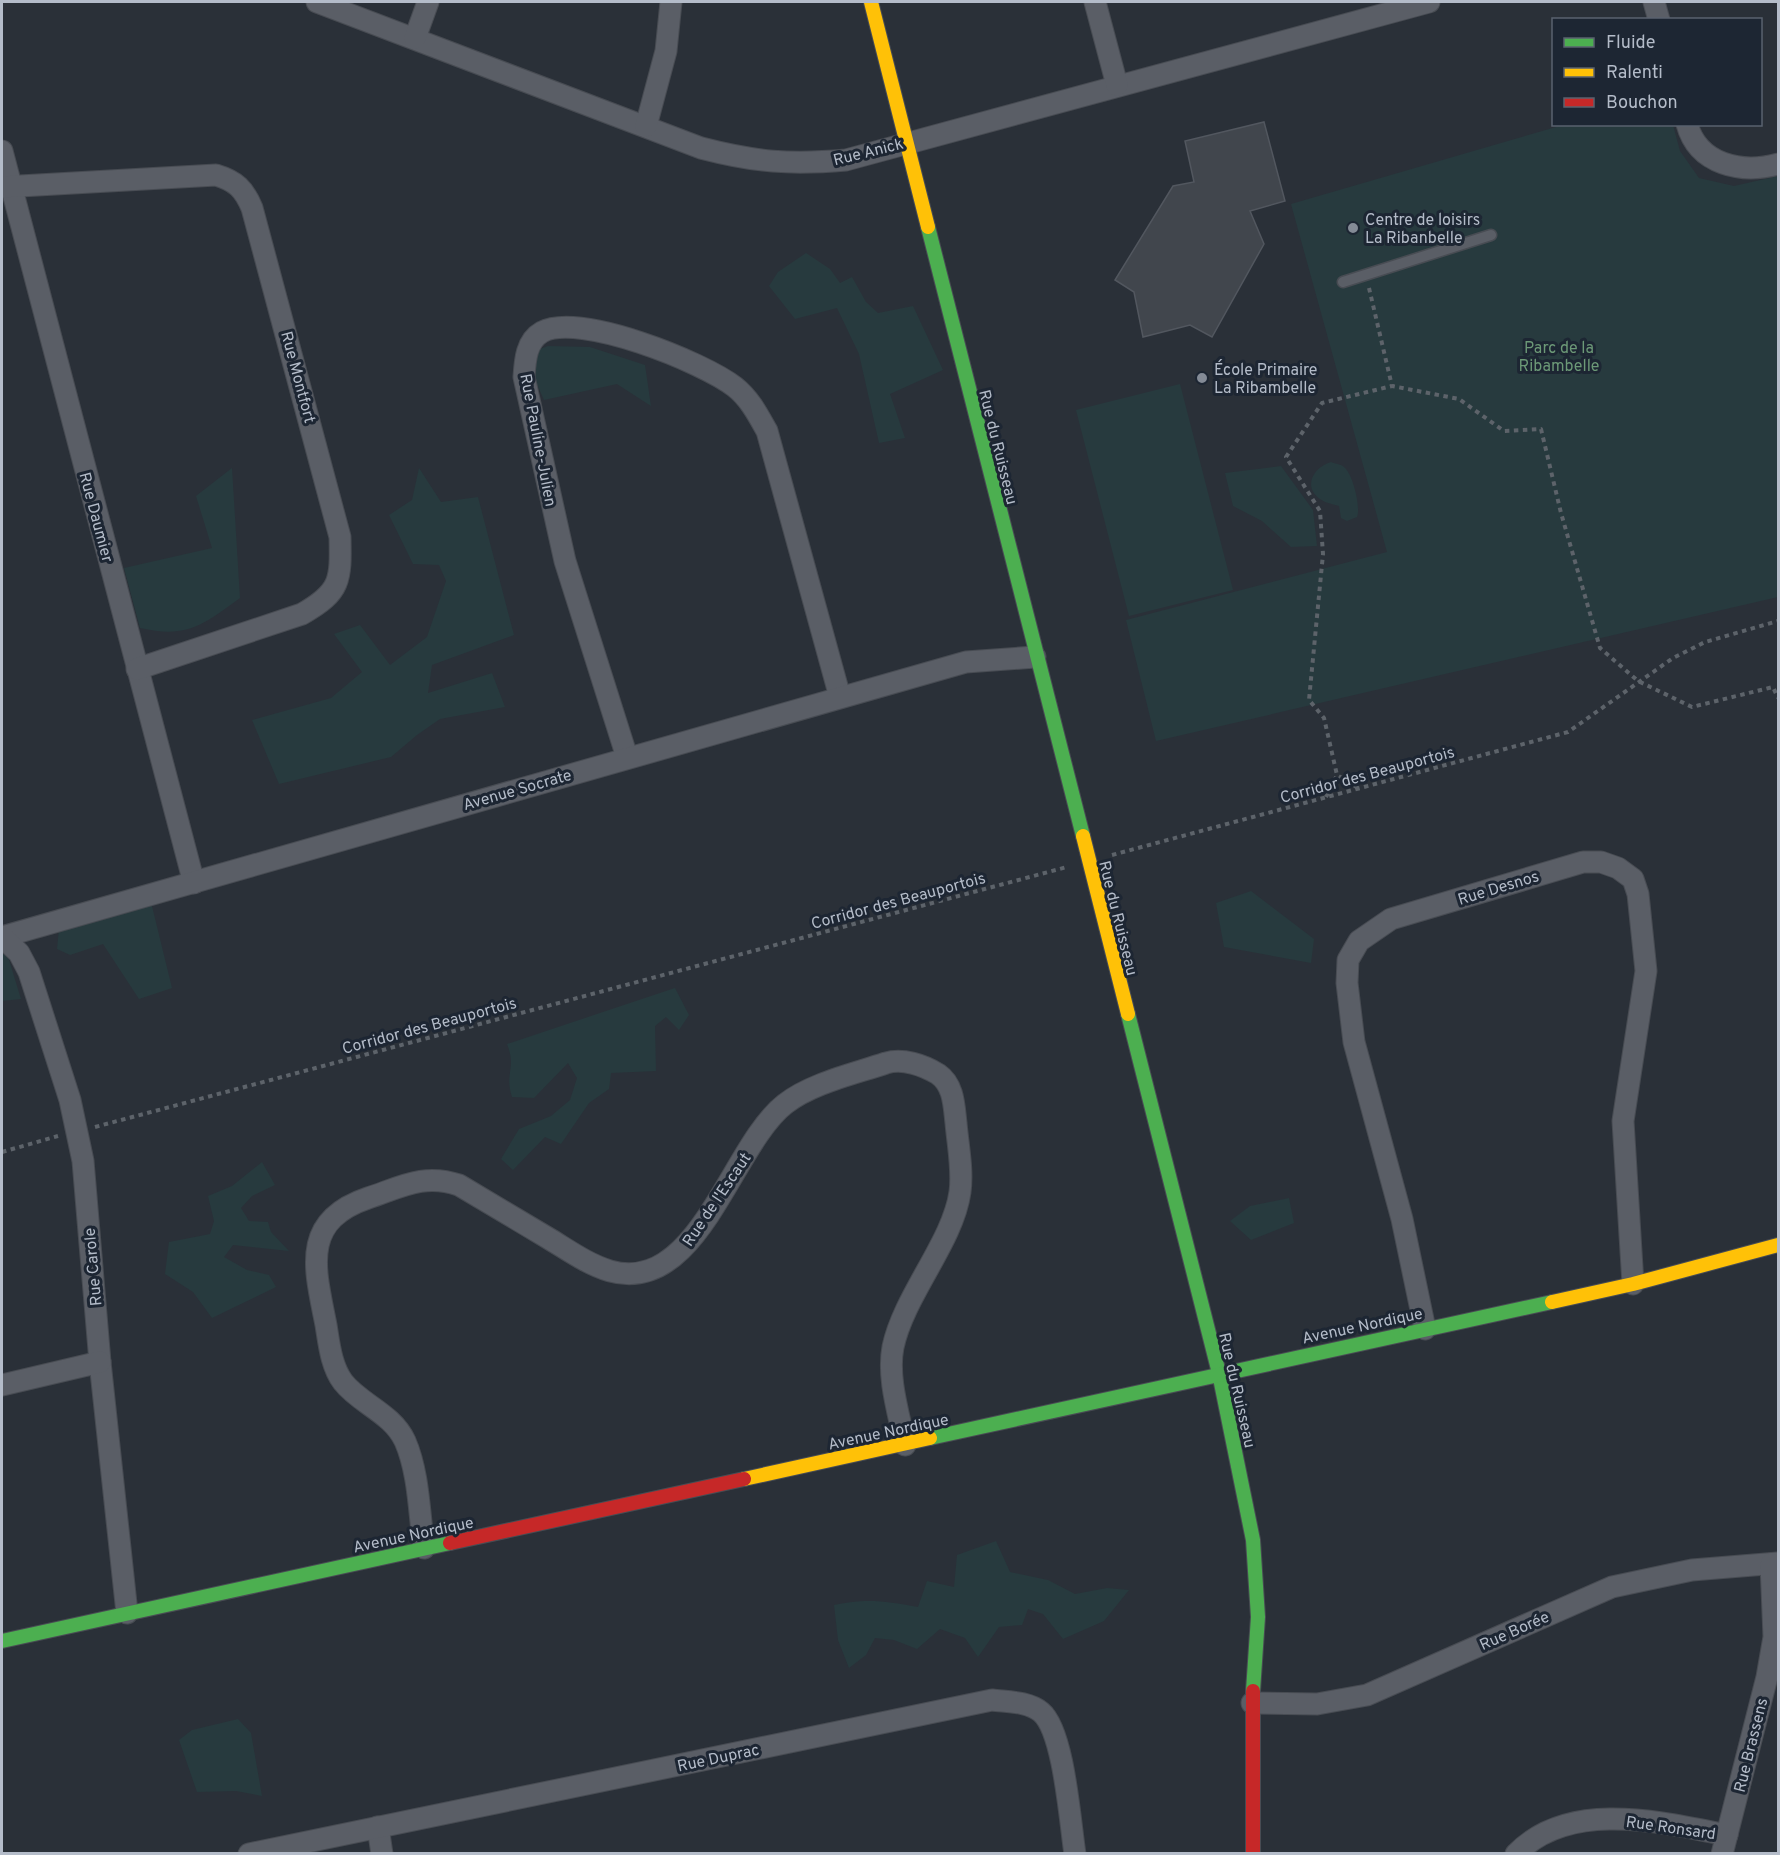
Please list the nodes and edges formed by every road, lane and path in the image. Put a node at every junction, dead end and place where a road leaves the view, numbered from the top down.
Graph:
1 (317, 2) edge
2 (428, 2) edge
3 (671, 2) edge
4 (871, 2) edge
5 (1095, 2) edge
6 (1429, 2) edge
7 (1654, 2) edge
8 (1658, 18) edge
9 (415, 38) junction
10 (1117, 85) junction
11 (646, 126) junction
12 (1688, 126) edge
13 (906, 142) junction
14 (2, 152) edge
15 (1779, 164) edge
16 (6, 187) edge
17 (1491, 234) dead end
18 (1365, 275) junction
19 (1343, 282) dead end
20 (1392, 386) junction
21 (1779, 621) edge
22 (1035, 657) junction
23 (137, 669) junction
24 (1638, 681) junction
25 (840, 697) junction
26 (1779, 698) edge
27 (627, 757) junction
28 (1337, 775) junction
29 (1359, 788) junction
30 (1326, 797) junction
31 (1088, 861) junction
32 (194, 883) junction
33 (2, 937) edge
34 (77, 1131) junction
35 (2, 1152) edge
36 (1779, 1245) edge
37 (1634, 1284) junction
38 (1425, 1329) junction
39 (100, 1362) junction
40 (1219, 1373) junction
41 (2, 1384) edge
42 (905, 1445) junction
43 (424, 1548) junction
44 (1775, 1563) edge
45 (127, 1613) junction
46 (2, 1641) edge
47 (1252, 1703) junction
48 (378, 1827) junction
49 (1725, 1844) edge
50 (249, 1854) edge
51 (382, 1854) edge
52 (1075, 1854) edge
53 (1253, 1854) edge
54 (1516, 1854) edge

1 - 9 street, Rue Anick
2 - 9 street
3 - 11 street
4 - 13 street, Rue du Ruisseau
5 - 10 street
6 - 10 street, Rue Anick
7 - 8 street
9 - 11 street, Rue Anick
10 - 13 street, Rue Anick
11 - 13 street, Rue Anick
12 - 15 street
13 - 22 street, Rue du Ruisseau
14 - 16 street, Rue Daumier
16 - 23 street, Rue Daumier
16 - 23 street, Rue Montfort
17 - 18 lane
18 - 19 lane
18 - 20 path
20 - 24 path
20 - 28 path
21 - 24 path, Corridor des Beauportois
22 - 25 street, Avenue Socrate
22 - 31 street, Rue du Ruisseau
23 - 32 street, Rue Daumier
24 - 26 path
24 - 29 path, Corridor des Beauportois
25 - 27 street, Avenue Socrate
25 - 27 street, Rue Pauline-Julien
27 - 32 street, Avenue Socrate
28 - 29 path
28 - 30 path
29 - 30 path, Corridor des Beauportois
30 - 31 path, Corridor des Beauportois
31 - 34 path, Corridor des Beauportois
31 - 40 street, Rue du Ruisseau
32 - 33 street, Avenue Socrate
33 - 34 street, Rue Carole
34 - 35 path, Corridor des Beauportois
34 - 39 street, Rue Carole
36 - 37 street, Avenue Nordique
37 - 38 street, Avenue Nordique
37 - 38 street, Rue Desnos
38 - 40 street, Avenue Nordique
39 - 41 street
39 - 45 street, Rue Carole
40 - 42 street, Avenue Nordique
40 - 47 street, Rue du Ruisseau
42 - 43 street, Avenue Nordique
42 - 43 street, Rue de l'Escaut
43 - 45 street, Avenue Nordique
44 - 47 street, Rue Borée
44 - 49 street, Rue Brassens
45 - 46 street, Avenue Nordique
47 - 53 street, Rue du Ruisseau
48 - 50 street, Rue Duprac
48 - 51 street
48 - 52 street, Rue Duprac
49 - 54 street, Rue Ronsard

